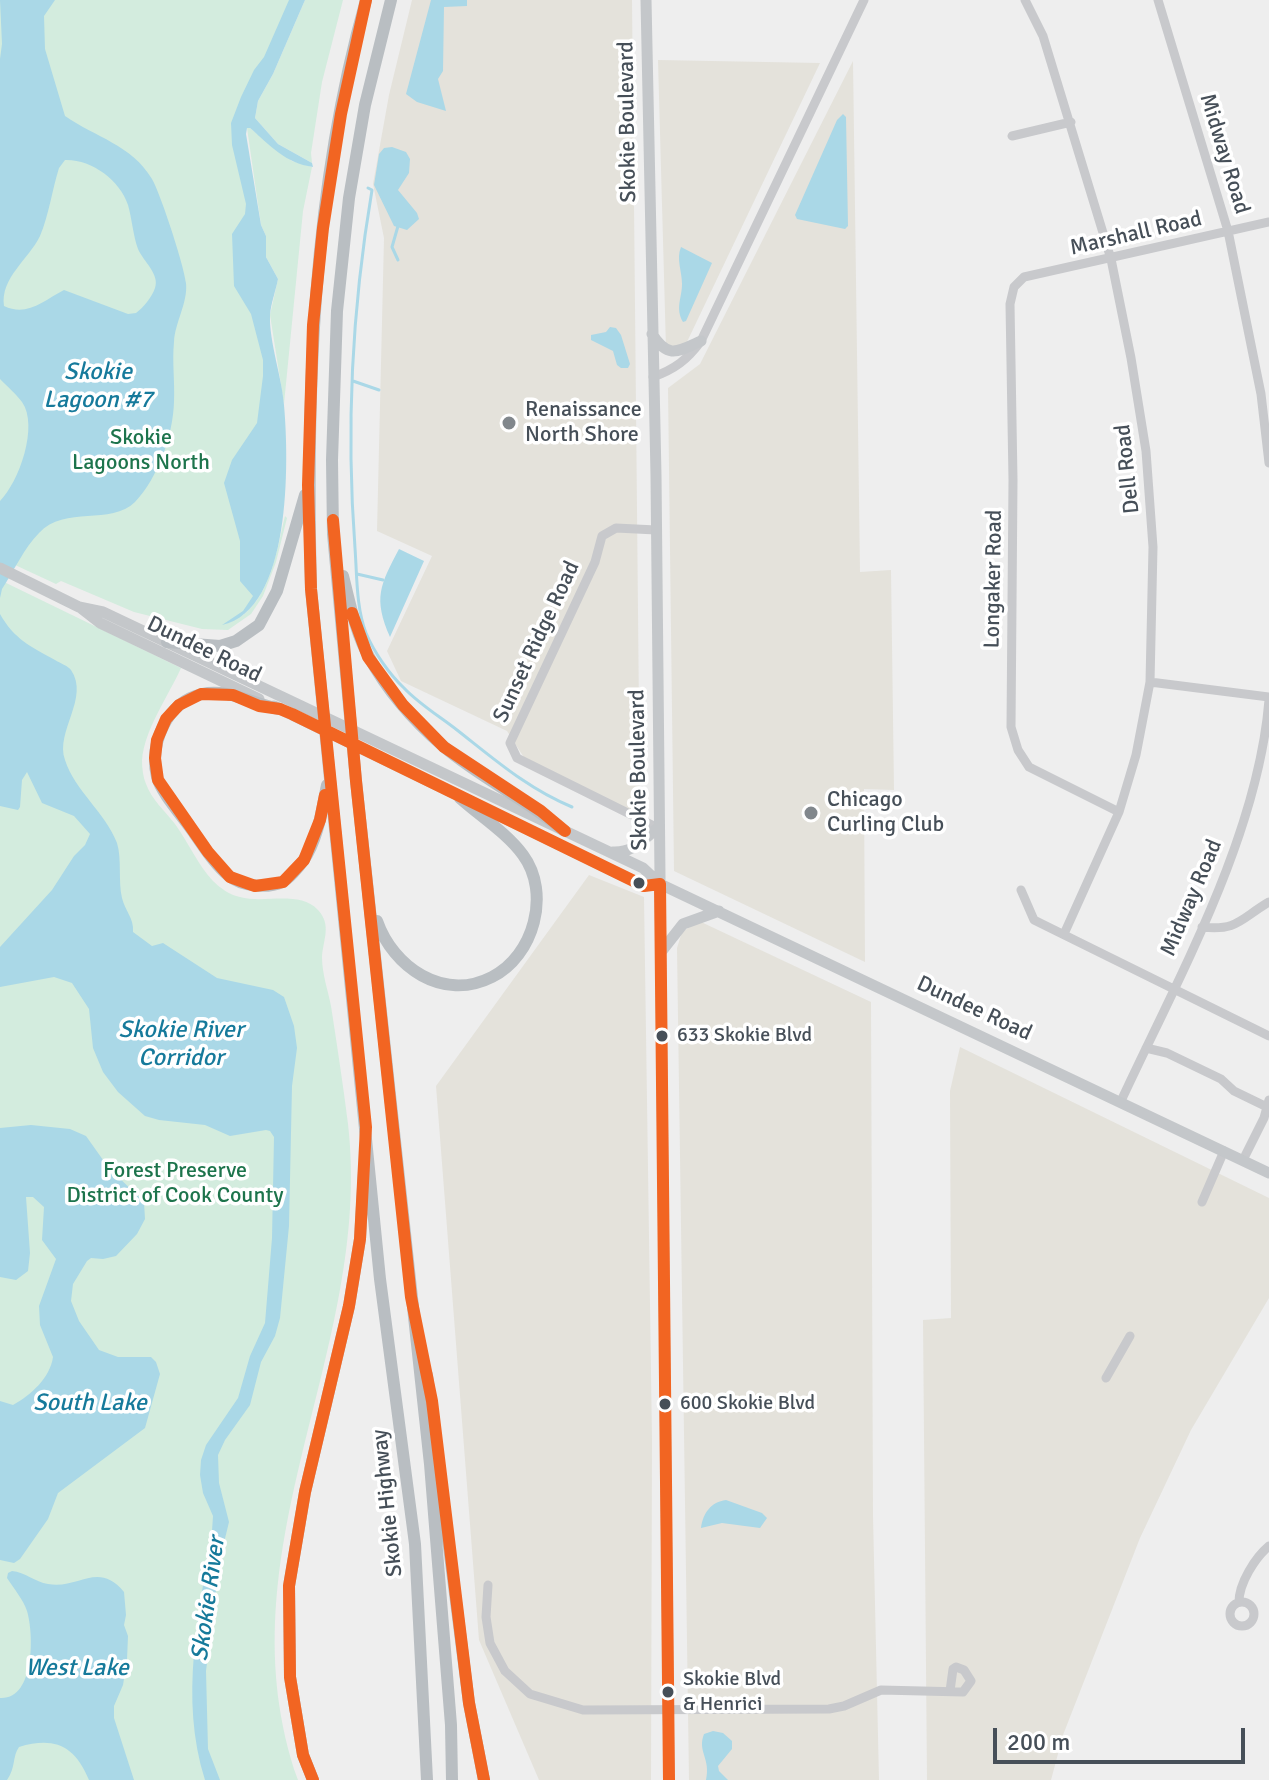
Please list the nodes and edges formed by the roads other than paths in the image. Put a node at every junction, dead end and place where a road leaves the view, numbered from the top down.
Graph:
1 (366, 0) edge
2 (391, 0) edge
3 (646, 0) edge
4 (864, 0) edge
5 (1025, 0) edge
6 (1158, 0) edge
7 (1071, 122) junction
8 (1012, 136) dead end
9 (1269, 222) edge
10 (1228, 231) junction
11 (1111, 259) junction
12 (1014, 287) joint
13 (652, 334) junction
14 (701, 341) junction
15 (653, 377) junction
16 (1269, 463) edge
17 (308, 485) junction
18 (656, 530) junction
19 (333, 534) junction
20 (0, 568) edge
21 (79, 607) junction
22 (167, 642) junction
23 (1150, 682) junction
24 (1269, 699) edge
25 (287, 708) junction
26 (330, 774) junction
27 (460, 798) junction
28 (1119, 812) junction
29 (658, 828) junction
30 (563, 830) junction
31 (608, 852) junction
32 (660, 884) junction
33 (1021, 890) dead end
34 (370, 901) junction
35 (1269, 902) edge
36 (719, 911) junction
37 (1202, 927) junction
38 (1064, 934) junction
39 (661, 953) junction
40 (1174, 987) junction
41 (1269, 1036) edge
42 (1146, 1048) junction
43 (1121, 1101) junction
44 (1268, 1105) edge
45 (366, 1127) junction
46 (1224, 1151) junction
47 (1243, 1160) junction
48 (1269, 1173) edge
49 (1202, 1202) dead end
50 (411, 1297) junction
51 (1130, 1336) dead end
52 (1106, 1378) dead end
53 (1269, 1546) edge
54 (488, 1585) dead end
55 (1239, 1602) dead end
56 (950, 1691) dead end
57 (668, 1710) junction
58 (313, 1780) edge
59 (427, 1780) edge
60 (452, 1780) edge
61 (484, 1780) edge
62 (669, 1780) edge

1 - 17 highway
2 - 19 highway
3 - 13 main road, Skokie Boulevard
4 - 14 street
5 - 7 street, Dell Road
6 - 10 street, Midway Road
7 - 8 street
7 - 11 street, Dell Road
9 - 10 street, Marshall Road
10 - 11 street, Marshall Road
10 - 16 street, Midway Road
11 - 12 street, Marshall Road
11 - 23 street, Dell Road
12 - 28 street, Longaker Road
13 - 14 main road
13 - 15 main road, Skokie Boulevard
14 - 15 street
15 - 18 main road, Skokie Boulevard
17 - 22 highway
17 - 26 highway
18 - 29 main road, Skokie Boulevard
18 - 29 street, Sunset Ridge Road
19 - 30 highway
19 - 34 highway
20 - 21 main road, Dundee Road
21 - 22 main road, Dundee Road
21 - 25 main road, Dundee Road
22 - 25 main road, Dundee Road
23 - 24 street
23 - 28 street, Dell Road
24 - 37 street, Midway Road
25 - 26 highway
25 - 27 main road, Dundee Road
25 - 30 main road, Dundee Road
26 - 45 highway
27 - 32 main road, Dundee Road
27 - 34 highway
28 - 38 street, Dell Road
29 - 31 main road
29 - 32 main road, Skokie Boulevard
30 - 31 main road, Dundee Road
31 - 32 main road, Dundee Road
32 - 36 main road, Dundee Road
32 - 39 main road, Skokie Boulevard
33 - 38 street
34 - 50 highway
35 - 37 street
36 - 39 main road
36 - 43 main road, Dundee Road
37 - 40 street, Midway Road
38 - 40 street
39 - 57 main road, Skokie Boulevard
40 - 41 street
40 - 42 street, Midway Road
42 - 43 street, Midway Road
42 - 44 street
43 - 46 main road, Dundee Road
44 - 47 street
45 - 58 highway
45 - 59 highway, Skokie Highway
46 - 47 main road, Dundee Road
46 - 49 street
47 - 48 main road, Dundee Road
50 - 60 highway, Skokie Highway
50 - 61 highway
51 - 52 street
53 - 55 street
54 - 57 street
56 - 57 street
57 - 62 main road, Skokie Boulevard

